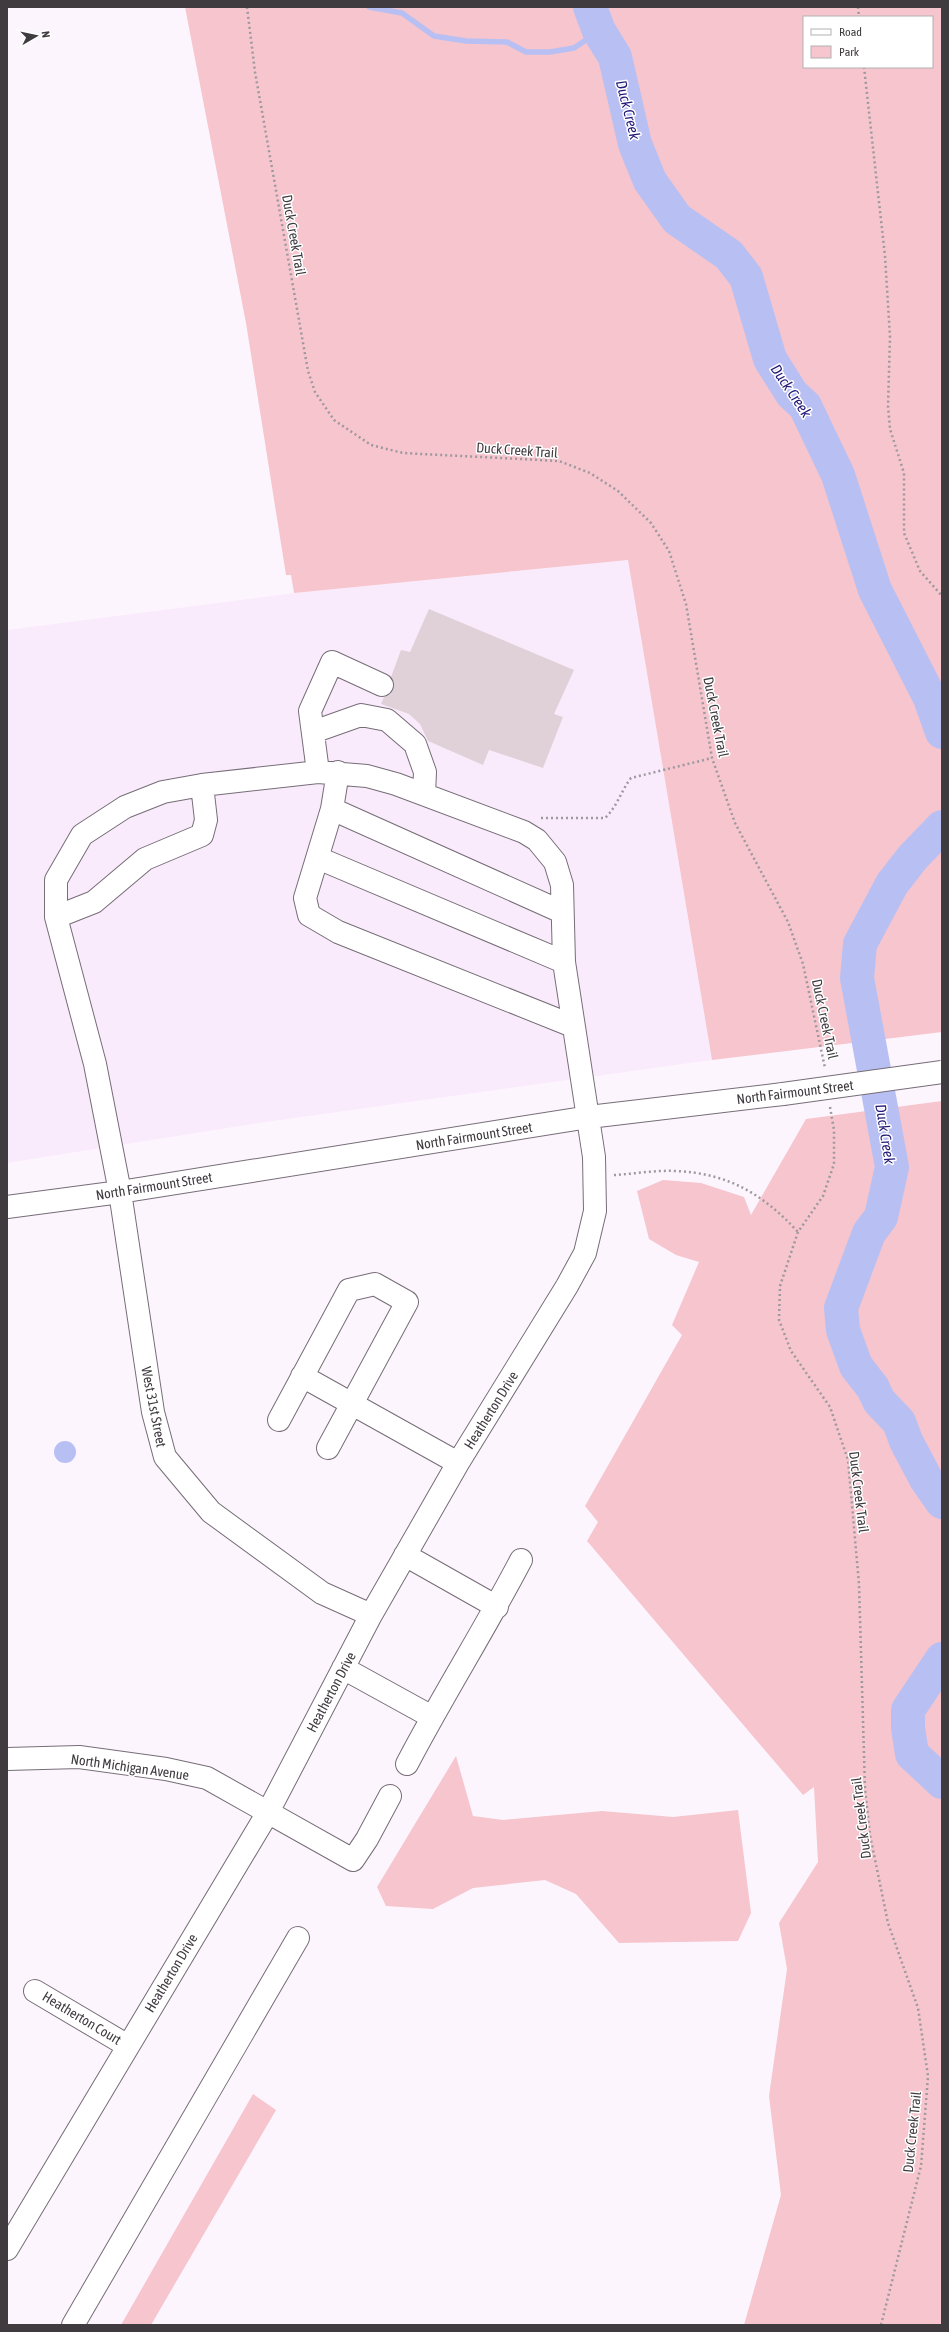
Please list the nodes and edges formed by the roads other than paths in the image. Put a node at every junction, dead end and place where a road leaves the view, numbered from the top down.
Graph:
1 (382, 685) dead end
2 (313, 732) junction
3 (328, 772) junction
4 (202, 785) junction
5 (424, 794) junction
6 (332, 809) junction
7 (318, 858) junction
8 (562, 912) junction
9 (56, 917) junction
10 (564, 962) junction
11 (573, 1026) junction
12 (942, 1072) edge
13 (589, 1117) junction
14 (120, 1192) junction
15 (7, 1207) edge
16 (302, 1376) junction
17 (352, 1404) junction
18 (279, 1420) dead end
19 (328, 1448) dead end
20 (458, 1463) junction
21 (406, 1555) junction
22 (521, 1560) dead end
23 (497, 1606) junction
24 (371, 1615) junction
25 (344, 1668) junction
26 (432, 1716) junction
27 (7, 1759) edge
28 (407, 1764) dead end
29 (390, 1796) dead end
30 (267, 1814) junction
31 (298, 1938) dead end
32 (35, 1991) dead end
33 (128, 2046) junction
34 (7, 2248) edge
35 (73, 2325) edge

1 - 2 street
2 - 3 street
2 - 5 street
3 - 4 street, West 31st Street
3 - 5 street, Heatherton Drive
3 - 6 street
4 - 9 street
4 - 9 street, West 31st Street
5 - 8 street, Heatherton Drive
6 - 7 street
6 - 8 street
7 - 10 street
7 - 11 street
8 - 10 street, Heatherton Drive
9 - 14 street, West 31st Street
10 - 11 street, Heatherton Drive
11 - 13 street, Heatherton Drive
12 - 13 street, North Fairmount Street, bridge
13 - 14 street, North Fairmount Street
13 - 20 street, Heatherton Drive
14 - 15 street, North Fairmount Street
14 - 24 street, West 31st Street
16 - 17 street
16 - 17 street
16 - 18 street
17 - 19 street
17 - 20 street
20 - 21 street, Heatherton Drive
21 - 23 street
21 - 24 street, Heatherton Drive
22 - 23 street
23 - 26 street
24 - 25 street, Heatherton Drive
25 - 26 street
25 - 30 street, Heatherton Drive
26 - 28 street
27 - 30 street, North Michigan Avenue
29 - 30 street, North Michigan Avenue
30 - 33 street, Heatherton Drive
31 - 35 street
32 - 33 street, Heatherton Court
33 - 34 street, Heatherton Drive

